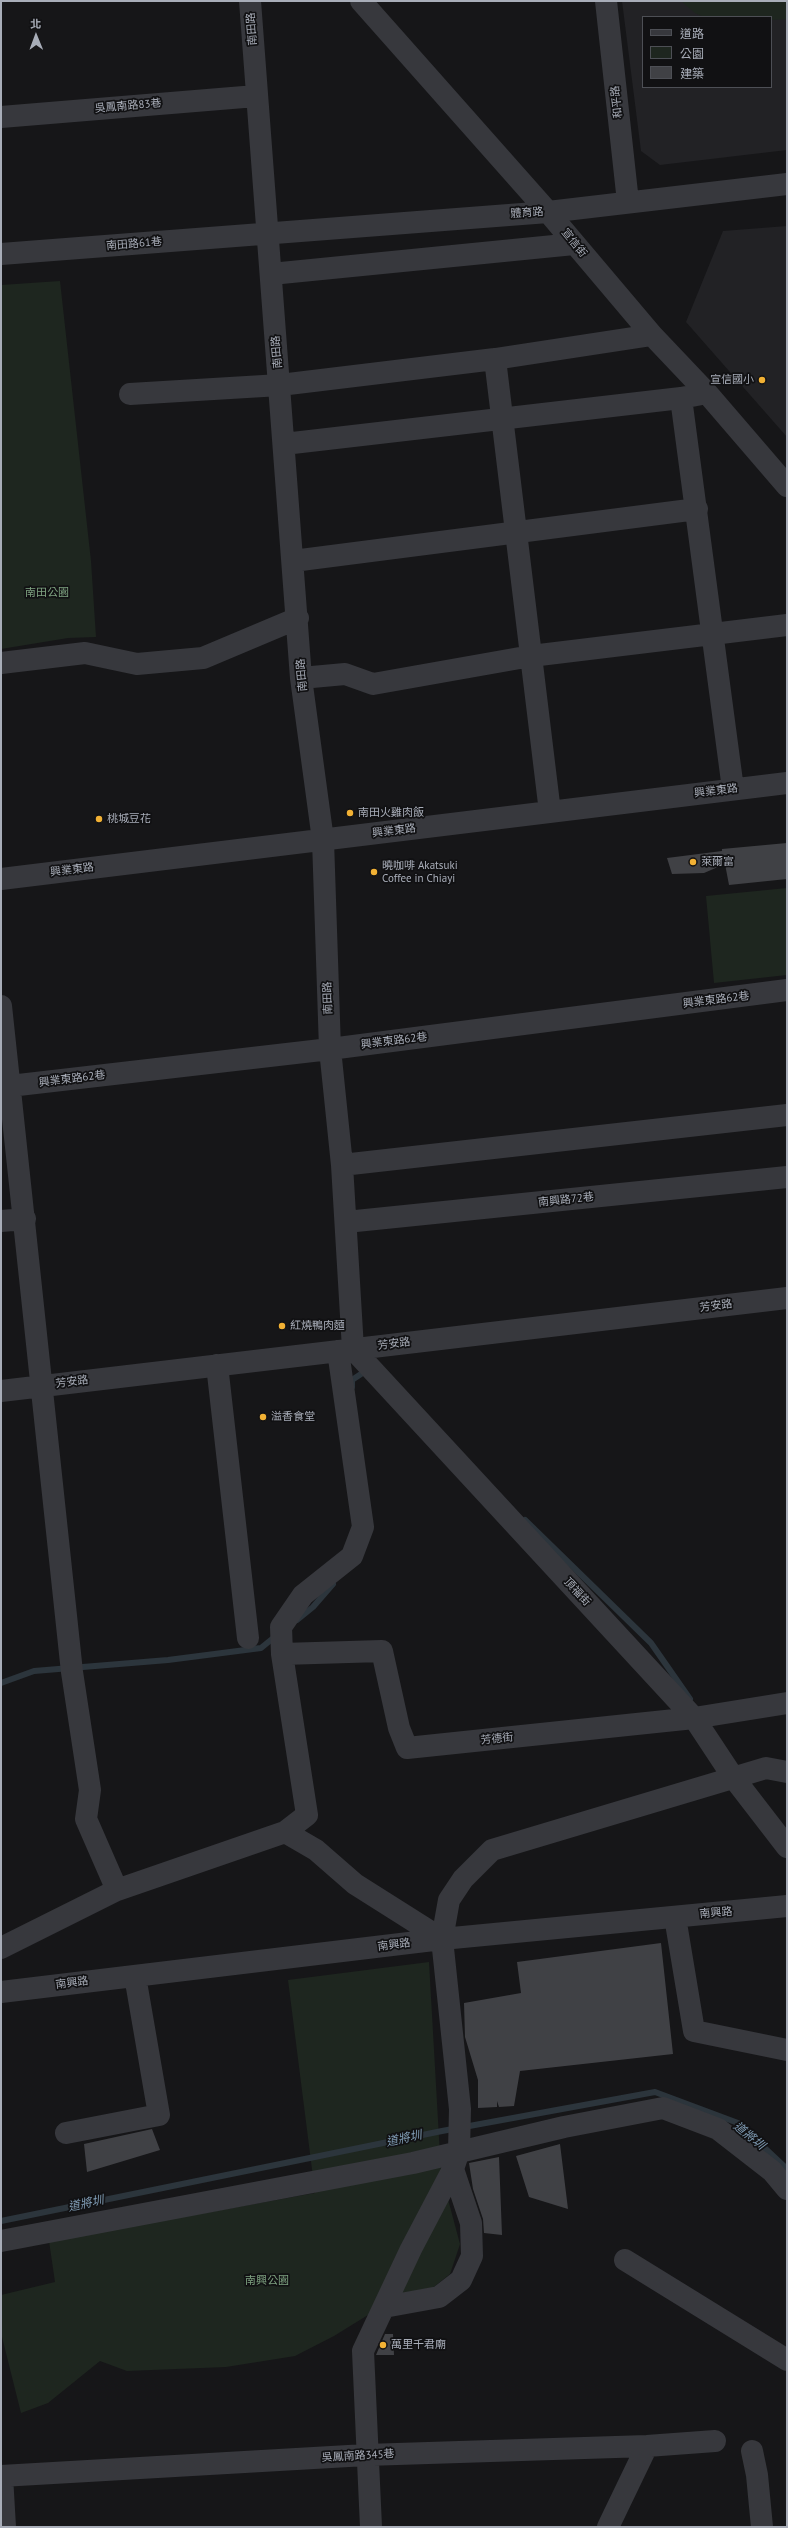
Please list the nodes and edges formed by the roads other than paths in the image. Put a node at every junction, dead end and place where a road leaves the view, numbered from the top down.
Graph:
1 (250, 1) edge
2 (360, 1) edge
3 (606, 1) edge
4 (256, 96) junction
5 (1, 117) edge
6 (787, 184) edge
7 (628, 202) junction
8 (548, 212) junction
9 (266, 233) junction
10 (574, 244) junction
11 (1, 254) edge
12 (271, 274) junction
13 (652, 335) junction
14 (495, 358) junction
15 (280, 385) junction
16 (707, 393) junction
17 (130, 394) dead end
18 (681, 398) junction
19 (502, 419) junction
20 (284, 444) junction
21 (787, 486) edge
22 (697, 509) junction
23 (516, 533) junction
24 (293, 561) junction
25 (298, 618) junction
26 (787, 625) edge
27 (711, 634) junction
28 (531, 656) junction
29 (1, 663) edge
30 (302, 678) junction
31 (787, 783) edge
32 (733, 789) junction
33 (550, 812) junction
34 (323, 840) junction
35 (1, 879) edge
36 (787, 990) edge
37 (1, 1006) edge
38 (330, 1049) junction
39 (6, 1086) edge
40 (787, 1115) edge
41 (342, 1165) junction
42 (787, 1177) edge
43 (25, 1219) junction
44 (1, 1221) edge
45 (346, 1222) junction
46 (787, 1298) edge
47 (345, 1350) junction
48 (217, 1365) junction
49 (43, 1386) junction
50 (1, 1391) edge
51 (248, 1638) dead end
52 (282, 1654) junction
53 (787, 1703) edge
54 (694, 1718) junction
55 (787, 1772) edge
56 (733, 1777) junction
57 (285, 1832) junction
58 (787, 1847) edge
59 (117, 1890) junction
60 (787, 1906) edge
61 (675, 1917) junction
62 (442, 1938) junction
63 (1, 1948) edge
64 (135, 1976) junction
65 (1, 1992) edge
66 (787, 2050) edge
67 (66, 2134) dead end
68 (456, 2160) junction
69 (787, 2189) edge
70 (1, 2241) edge
71 (625, 2260) dead end
72 (384, 2307) junction
73 (787, 2360) edge
74 (714, 2441) dead end
75 (647, 2446) junction
76 (752, 2450) dead end
77 (366, 2455) junction
78 (1, 2476) edge
79 (4, 2527) edge
80 (371, 2527) edge
81 (608, 2527) edge
82 (762, 2527) edge

1 - 4 street, 南田路
2 - 8 street, 宣信街
3 - 7 street, 和平路
4 - 5 street, 吳鳳南路83巷
4 - 9 street, 南田路
6 - 7 street, 體育路
7 - 8 street, 體育路
8 - 9 street, 體育路
8 - 10 street, 宣信街
9 - 11 street, 南田路61巷
9 - 12 street, 南田路
10 - 12 street
10 - 13 street, 宣信街
12 - 15 street, 南田路
13 - 14 street
13 - 16 street, 宣信街
14 - 15 street
14 - 19 street
15 - 17 street
15 - 20 street, 南田路
16 - 18 street
16 - 21 street, 宣信街
18 - 19 street
18 - 22 street
19 - 20 street
19 - 23 street
20 - 24 street, 南田路
22 - 23 street
22 - 27 street
23 - 24 street
23 - 28 street
24 - 25 street, 南田路
25 - 29 street
25 - 30 street, 南田路
26 - 27 street
27 - 28 street
27 - 32 street
28 - 30 street
28 - 33 street
30 - 34 street, 南田路
31 - 32 street, 興業東路
32 - 33 street, 興業東路
33 - 34 street, 興業東路
34 - 35 street, 興業東路
34 - 38 street, 南田路
36 - 38 street, 興業東路62巷
37 - 39 street
38 - 39 street, 興業東路62巷
38 - 41 street, 南田路
39 - 43 street
40 - 41 street
41 - 45 street, 南田路
42 - 45 street, 南興路72巷
43 - 44 street
43 - 49 street
45 - 47 street, 南田路
46 - 47 street, 芳安路
47 - 48 street, 芳安路
47 - 52 street, 南田路
47 - 54 street, 頂福街
48 - 49 street, 芳安路
48 - 51 street
49 - 50 street, 芳安路
49 - 59 street
52 - 54 street, 芳德街
52 - 57 street, 南田路
53 - 54 street, 芳德街
54 - 56 street, 頂福街
55 - 56 street
56 - 58 street, 頂福街
56 - 62 street
57 - 59 street
57 - 62 street
59 - 63 street
60 - 61 street, 南興路
61 - 62 street, 南興路
61 - 66 street
62 - 64 street, 南興路
62 - 68 street
64 - 65 street, 南興路
64 - 67 street
68 - 69 street
68 - 70 street
68 - 72 street
68 - 72 street
71 - 73 street
72 - 77 street
74 - 75 street, 吳鳳南路345巷
75 - 77 street, 吳鳳南路345巷
75 - 81 street
76 - 82 street
77 - 78 street, 吳鳳南路345巷
77 - 80 street
78 - 79 street

